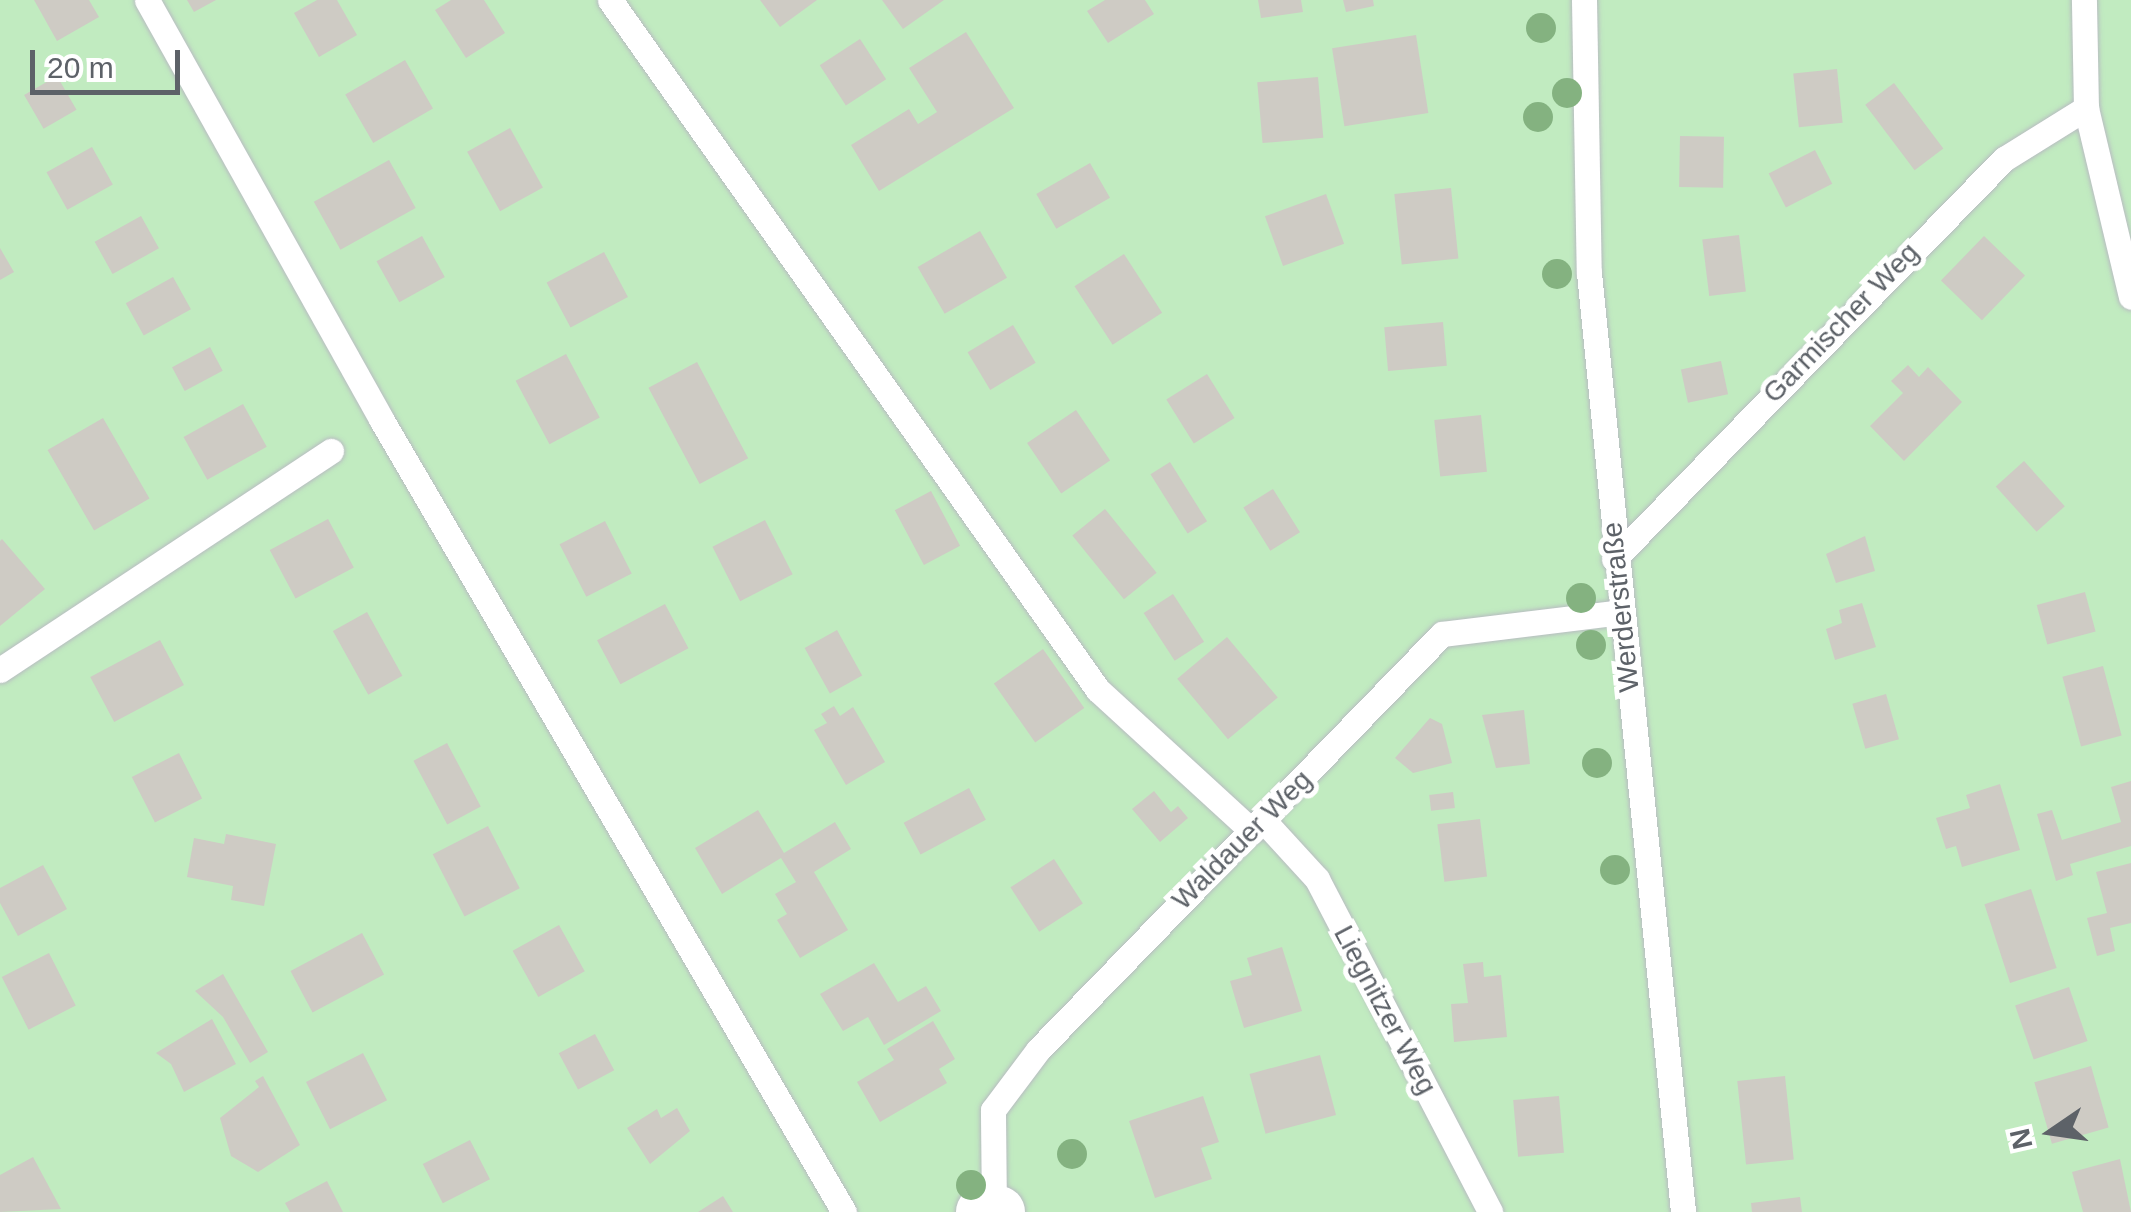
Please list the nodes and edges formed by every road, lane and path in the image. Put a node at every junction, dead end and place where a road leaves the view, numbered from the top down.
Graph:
1 (147, 0) edge
2 (610, 0) edge
3 (1584, 0) edge
4 (2084, 0) edge
5 (2086, 108) junction
6 (2131, 297) edge
7 (331, 452) dead end
8 (1614, 558) junction
9 (1621, 612) junction
10 (0, 670) edge
11 (1257, 826) junction
12 (844, 1212) edge
13 (982, 1212) edge
14 (997, 1212) edge
15 (1490, 1212) edge
16 (1683, 1212) edge

1 - 12 lane
2 - 11 lane, Liegnitzer Weg
3 - 8 lane, Werderstraße
4 - 5 lane
5 - 6 lane
5 - 8 lane, Garmischer Weg
7 - 10 lane
8 - 9 lane, Werderstraße
9 - 11 lane, Waldauer Weg
9 - 16 lane, Werderstraße
11 - 14 lane, Waldauer Weg
11 - 15 lane, Liegnitzer Weg
13 - 14 street

